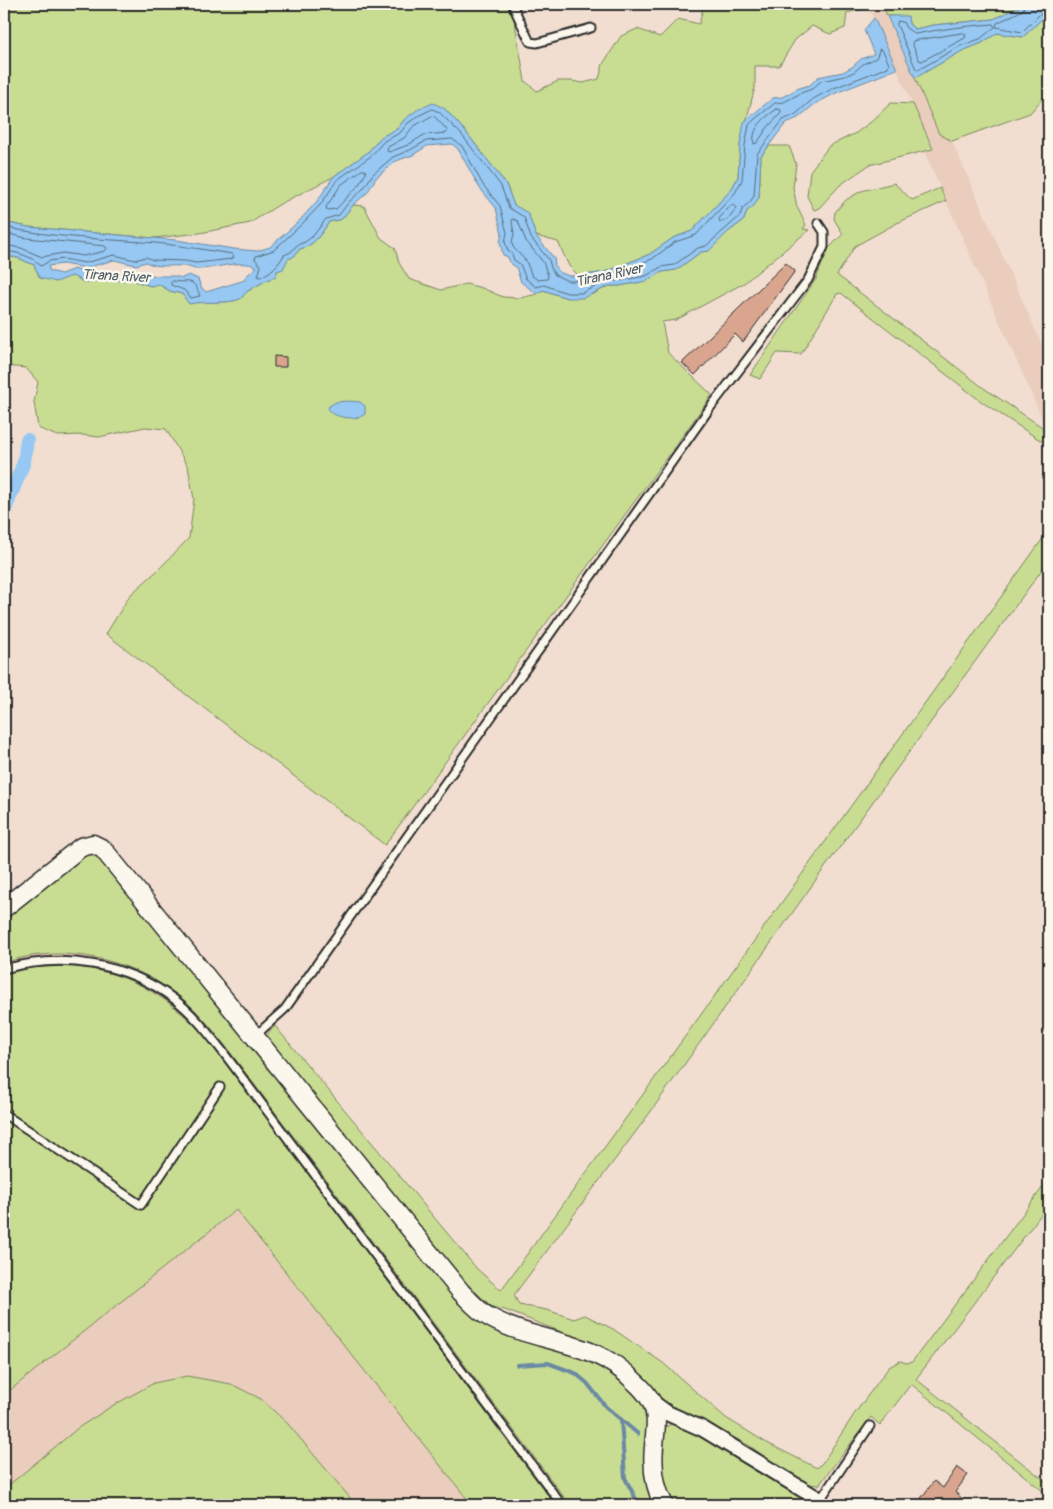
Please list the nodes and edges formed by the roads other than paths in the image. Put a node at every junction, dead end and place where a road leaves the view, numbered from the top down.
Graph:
1 (512, 4) edge
2 (591, 28) dead end
3 (818, 223) dead end
4 (4, 908) edge
5 (4, 969) edge
6 (254, 1037) junction
7 (220, 1087) dead end
8 (4, 1114) edge
9 (652, 1402) junction
10 (870, 1426) dead end
11 (824, 1503) edge
12 (562, 1505) edge
13 (664, 1505) edge

1 - 2 lane
3 - 6 lane
4 - 6 street
5 - 12 lane
6 - 9 street
7 - 8 lane
9 - 11 street
9 - 13 street
10 - 11 lane

